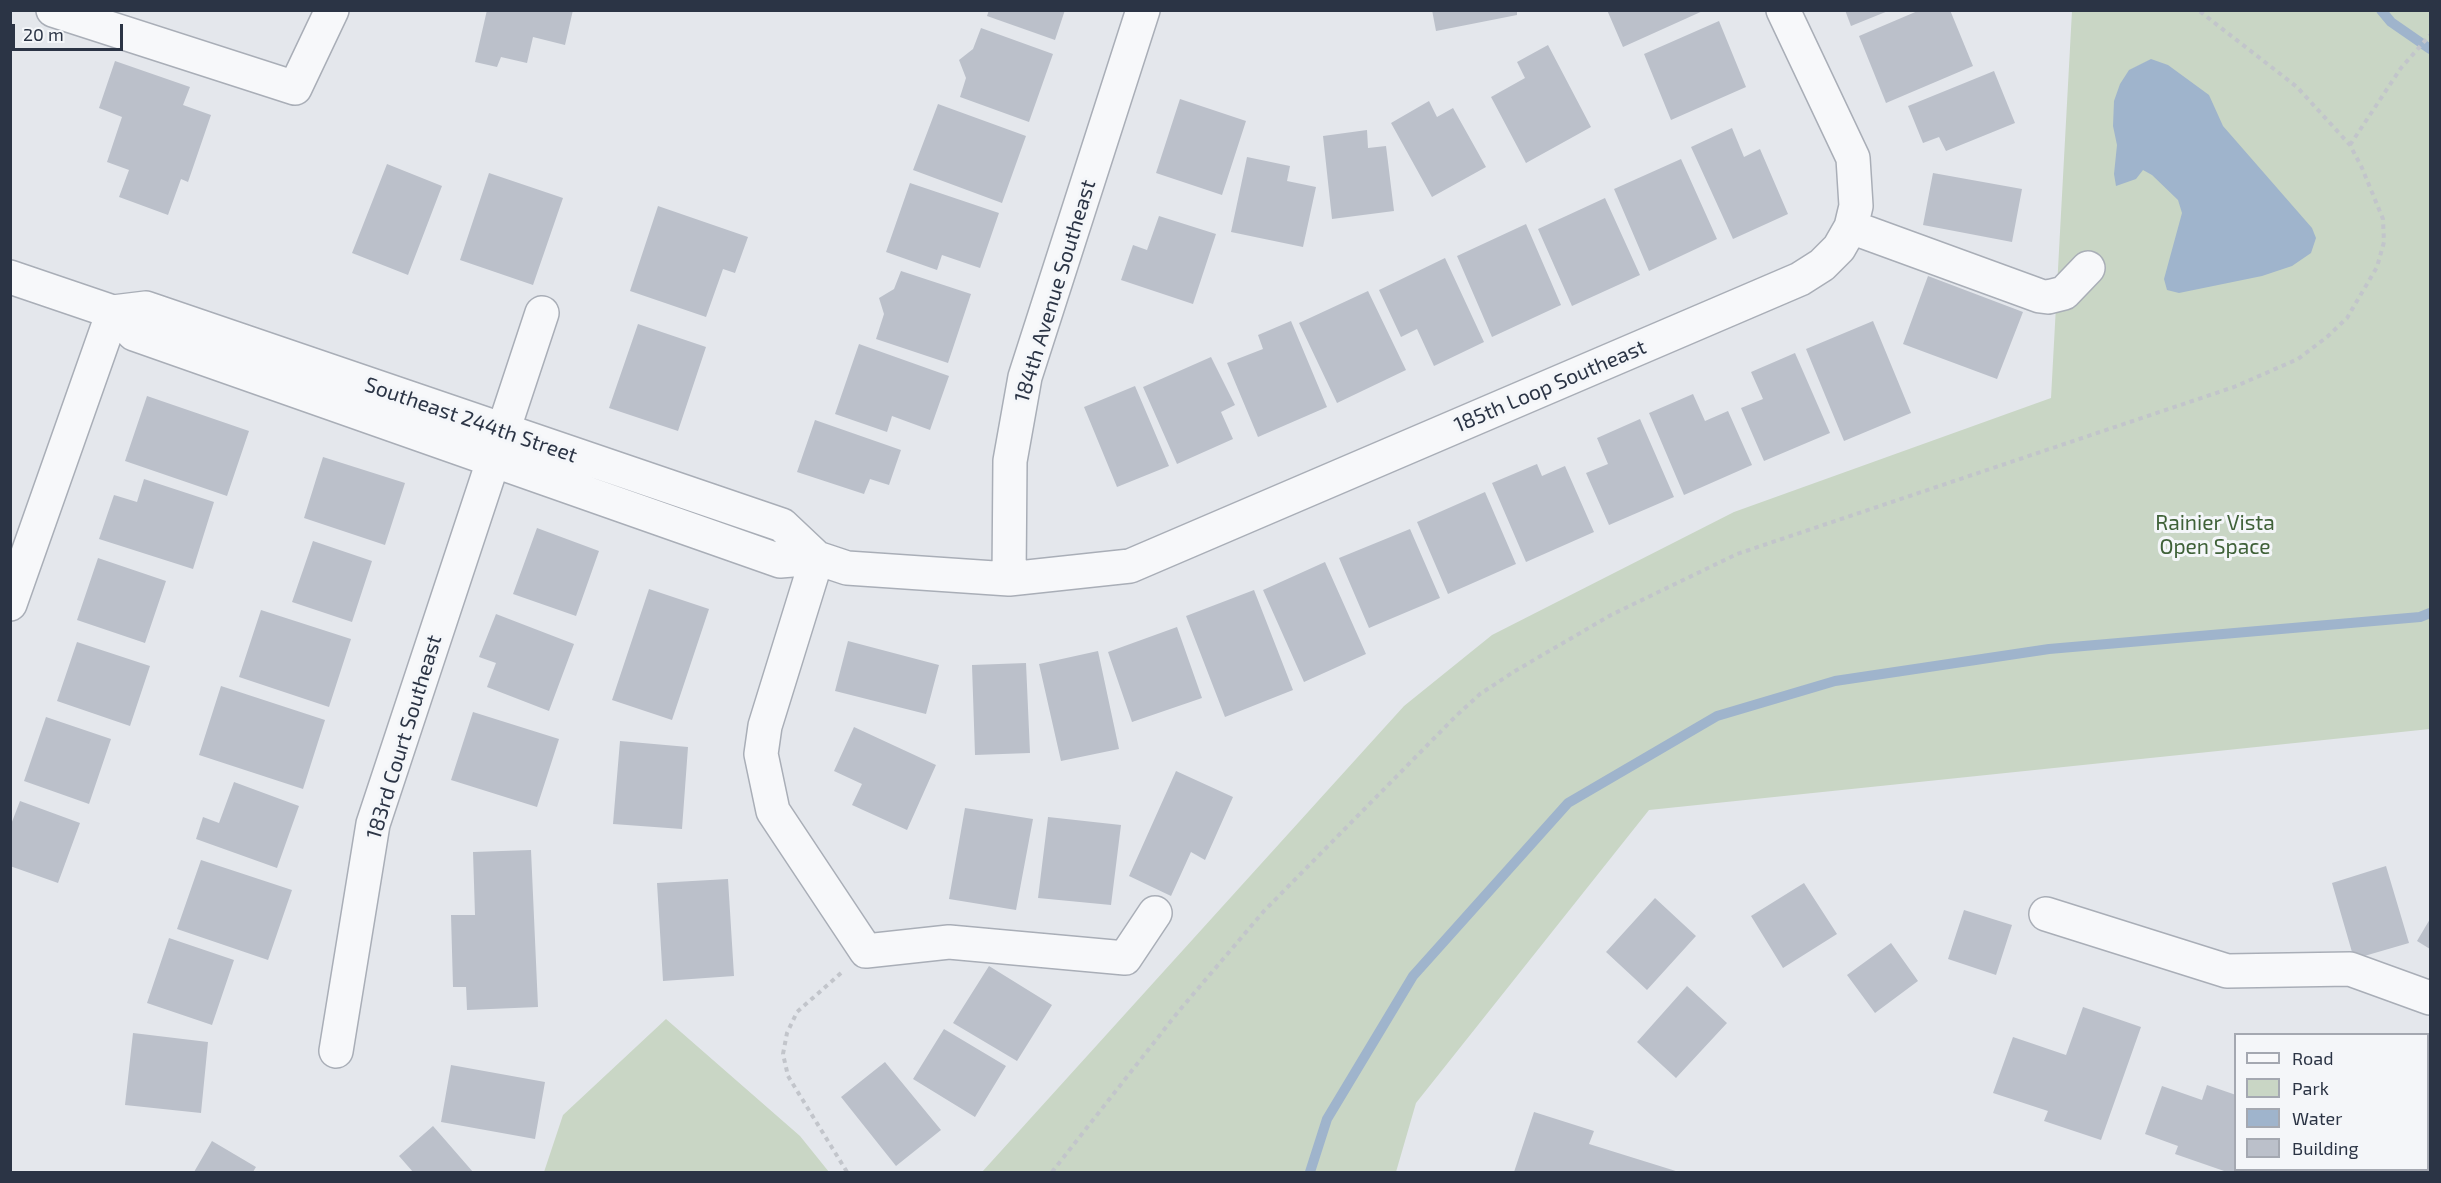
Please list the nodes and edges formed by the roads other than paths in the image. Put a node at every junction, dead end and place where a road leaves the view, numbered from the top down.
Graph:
1 (53, 10) edge
2 (332, 10) edge
3 (1143, 10) edge
4 (1783, 10) edge
5 (1851, 227) junction
6 (2088, 268) dead end
7 (10, 277) edge
8 (113, 312) junction
9 (542, 313) dead end
10 (499, 445) junction
11 (817, 558) junction
12 (1009, 579) junction
13 (13, 592) edge
14 (1155, 913) dead end
15 (2046, 914) dead end
16 (2430, 998) edge
17 (336, 1051) dead end

1 - 2 street
3 - 12 street, 184th Avenue Southeast
4 - 5 street, 185th Loop Southeast
5 - 6 street
5 - 12 street, 185th Loop Southeast
7 - 8 street, Southeast 244th Street
8 - 10 street, Southeast 244th Street
8 - 13 street
9 - 10 street, 183rd Court Southeast
10 - 11 street, Southeast 244th Street
10 - 17 street, 183rd Court Southeast
11 - 12 street, Southeast 244th Street
11 - 14 street
15 - 16 street

